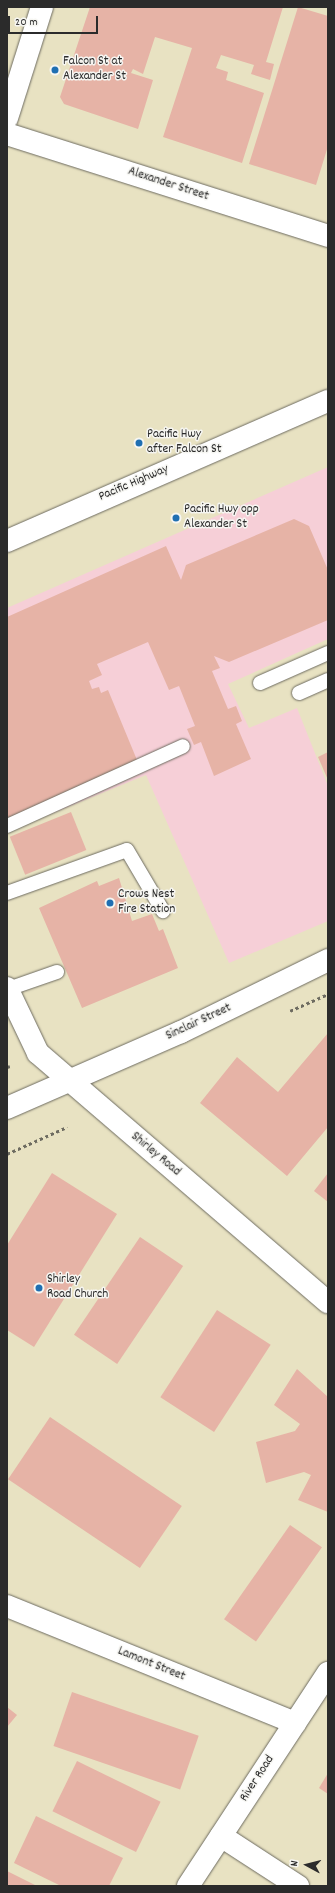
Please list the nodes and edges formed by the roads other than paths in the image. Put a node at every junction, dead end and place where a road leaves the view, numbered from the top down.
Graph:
1 (42, 7) edge
2 (7, 118) edge
3 (7, 134) edge
4 (328, 236) edge
5 (328, 401) edge
6 (43, 524) junction
7 (7, 526) edge
8 (7, 541) edge
9 (328, 653) edge
10 (328, 680) edge
11 (260, 683) dead end
12 (299, 693) dead end
13 (183, 746) dead end
14 (7, 826) edge
15 (7, 892) edge
16 (163, 911) dead end
17 (328, 960) edge
18 (56, 972) dead end
19 (7, 988) edge
20 (68, 1080) junction
21 (7, 1108) edge
22 (328, 1302) edge
23 (7, 1606) edge
24 (328, 1673) edge
25 (295, 1723) junction
26 (221, 1836) junction
27 (188, 1886) edge
28 (298, 1886) edge

1 - 2 main road
3 - 4 main road, Alexander Street
5 - 6 main road, Pacific Highway
6 - 7 main road
6 - 8 main road, Pacific Highway
9 - 11 lane
10 - 12 lane
13 - 14 lane
15 - 16 lane
17 - 20 main road, Sinclair Street
18 - 19 lane
19 - 20 main road, Shirley Road
20 - 21 main road, Sinclair Street
20 - 22 main road, Shirley Road
23 - 25 main road, Lamont Street
24 - 25 main road, River Road
25 - 26 main road, River Road
26 - 27 main road, River Road
26 - 28 main road

